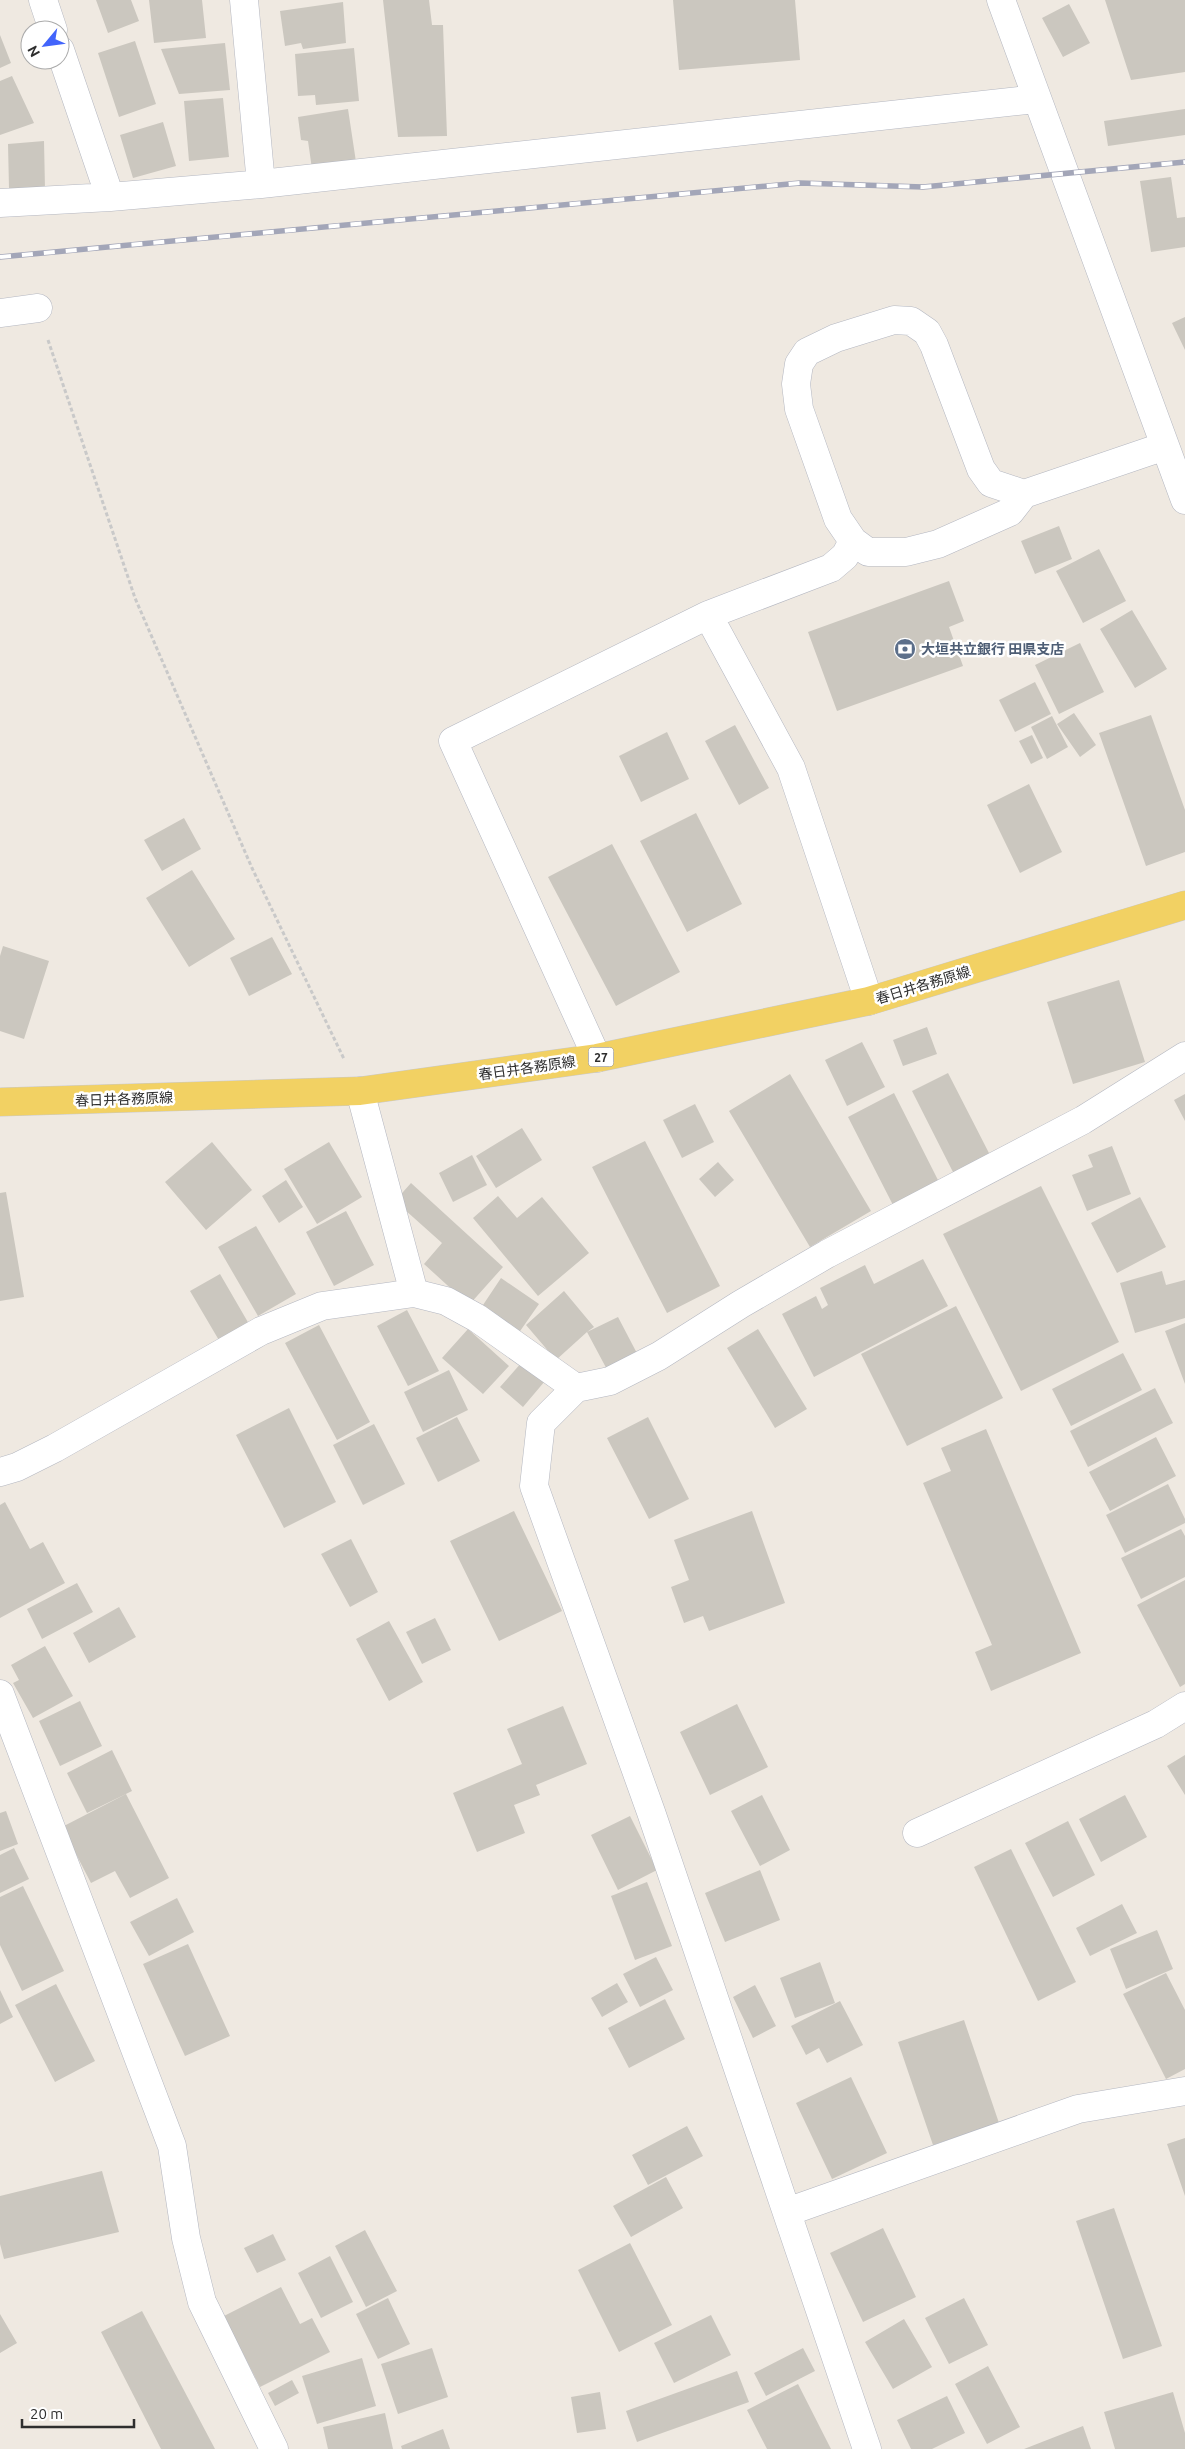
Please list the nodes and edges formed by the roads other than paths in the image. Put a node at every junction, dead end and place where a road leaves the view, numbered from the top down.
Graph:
1 (43, 0) edge
2 (244, 0) edge
3 (1001, 0) edge
4 (50, 20) edge
5 (67, 70) edge
6 (1036, 99) junction
7 (261, 184) junction
8 (110, 197) junction
9 (0, 202) edge
10 (38, 308) road end
11 (0, 313) edge
12 (1166, 446) junction
13 (1024, 494) junction
14 (1185, 500) edge
15 (853, 541) junction
16 (708, 615) junction
17 (1185, 905) edge
18 (869, 1001) junction
19 (1185, 1056) edge
20 (597, 1058) junction
21 (360, 1091) junction
22 (0, 1102) edge
23 (414, 1293) junction
24 (576, 1388) junction
25 (0, 1472) edge
26 (0, 1694) edge
27 (1185, 1706) edge
28 (917, 1832) dead end
29 (1185, 2091) edge
30 (787, 2212) junction
31 (274, 2449) edge
32 (867, 2449) edge

1 - 4 street
2 - 7 street
3 - 6 street
5 - 8 street
6 - 7 street
6 - 12 street
7 - 8 street
8 - 9 street
10 - 11 street
12 - 13 street
12 - 14 street
13 - 15 street
13 - 15 street
15 - 16 street
16 - 18 street
16 - 20 street
17 - 18 main road, 春日井各務原線 / 27
18 - 20 main road, 春日井各務原線 / 27
19 - 24 street
20 - 21 main road, 春日井各務原線 / 27
21 - 22 main road, 春日井各務原線 / 27
21 - 23 street
23 - 24 street
23 - 25 street
24 - 30 street
26 - 31 street
27 - 28 street
29 - 30 street
30 - 32 street

